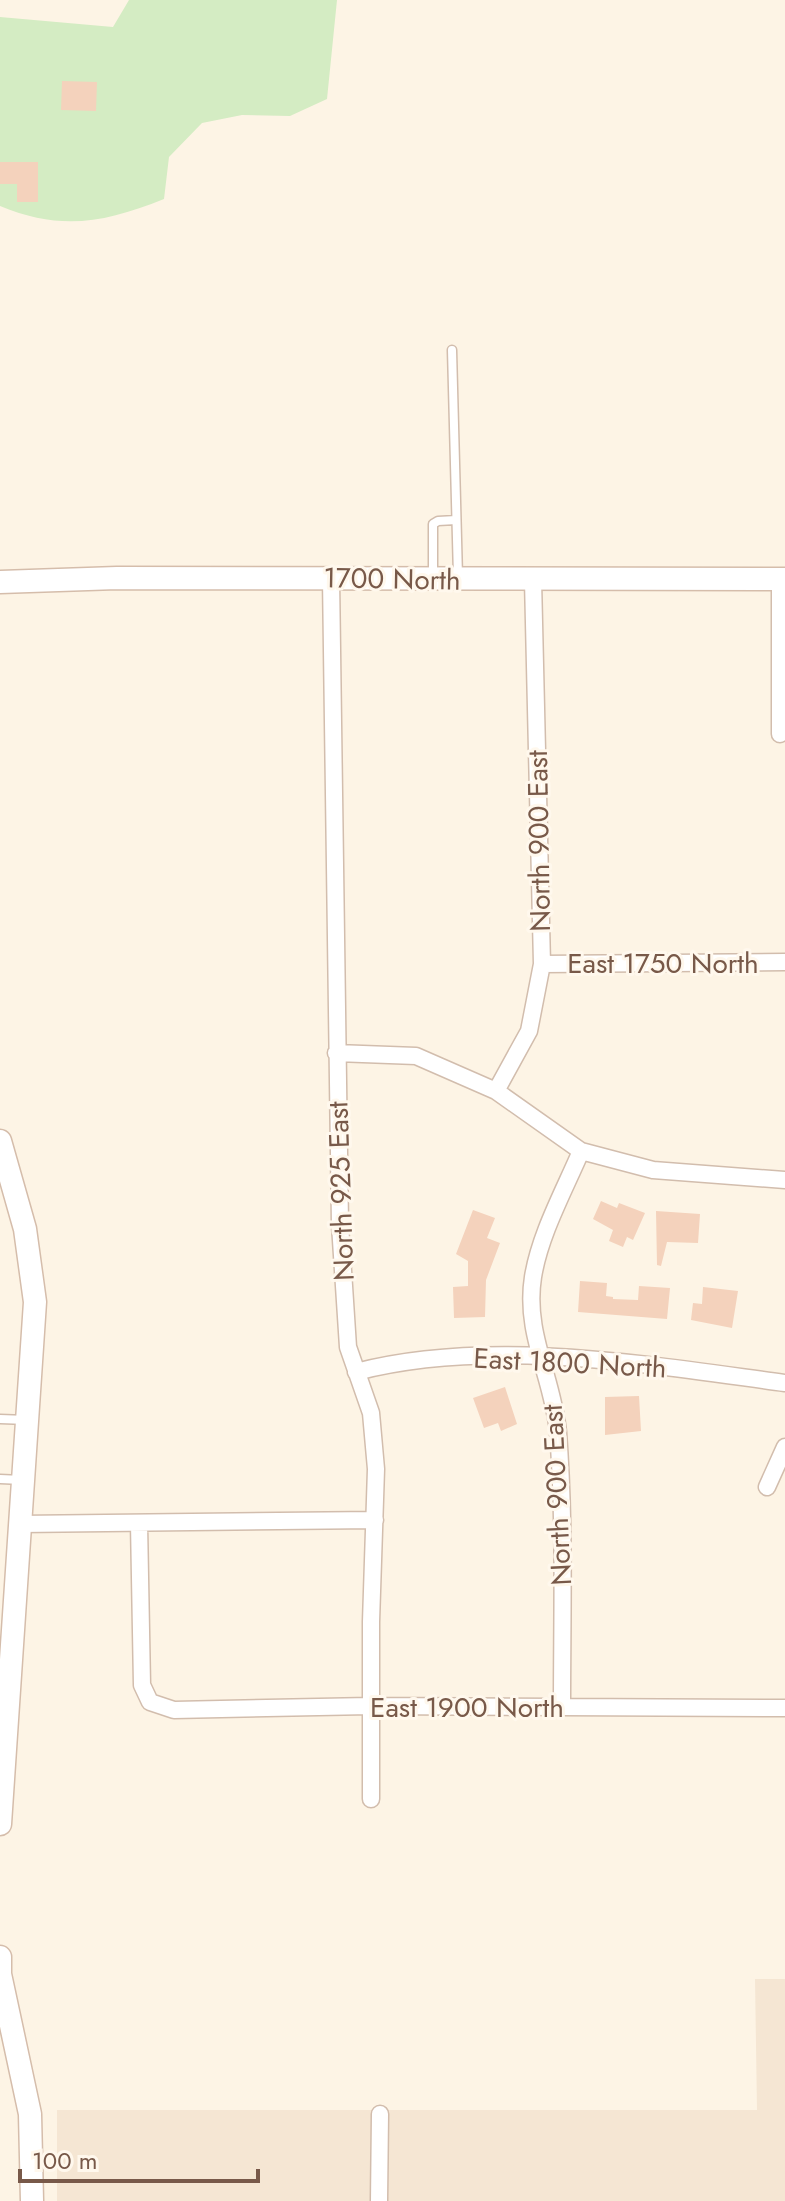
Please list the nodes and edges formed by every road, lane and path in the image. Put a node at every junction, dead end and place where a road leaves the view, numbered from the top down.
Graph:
1 (452, 350) dead end
2 (456, 520) junction
3 (331, 578) junction
4 (433, 579) junction
5 (782, 579) edge
6 (458, 580) junction
7 (533, 580) junction
8 (0, 582) edge
9 (780, 734) dead end
10 (785, 962) edge
11 (542, 964) junction
12 (336, 1053) junction
13 (496, 1091) junction
14 (0, 1141) edge
15 (581, 1151) junction
16 (785, 1180) edge
17 (540, 1356) junction
18 (356, 1372) junction
19 (785, 1383) edge
20 (0, 1419) edge
21 (28, 1420) junction
22 (785, 1447) edge
23 (0, 1479) edge
24 (23, 1480) junction
25 (767, 1487) dead end
26 (375, 1520) junction
27 (139, 1523) junction
28 (20, 1524) junction
29 (370, 1706) junction
30 (562, 1707) junction
31 (785, 1708) edge
32 (371, 1799) dead end
33 (0, 1824) edge
34 (0, 1957) edge
35 (2, 1986) edge
36 (380, 2114) dead end
37 (32, 2201) edge
38 (379, 2201) edge

1 - 2 lane
2 - 4 lane
2 - 6 lane
3 - 4 street, 1700 North
3 - 8 street, 1700 North
3 - 12 street, North 925 East
4 - 6 street, 1700 North
5 - 7 street, 1700 North
5 - 9 street
6 - 7 street, 1700 North
7 - 11 street, North 900 East
10 - 11 street, East 1750 North
11 - 13 street, North 900 East
12 - 13 street
12 - 18 street, North 925 East
13 - 15 street
14 - 21 street
15 - 16 street
15 - 17 street, North 900 East
17 - 18 street, East 1800 North
17 - 19 street, East 1800 North
17 - 30 street, North 900 East
18 - 26 street, North 925 East
20 - 21 lane
21 - 24 street
22 - 25 street
23 - 24 lane
24 - 28 street
26 - 27 street
26 - 29 street, North 925 East
27 - 28 street
27 - 29 street, East 1900 North
28 - 33 street
29 - 30 street, East 1900 North
29 - 32 street, North 925 East
30 - 31 street, East 1900 North
34 - 35 street
35 - 37 street
36 - 38 street

